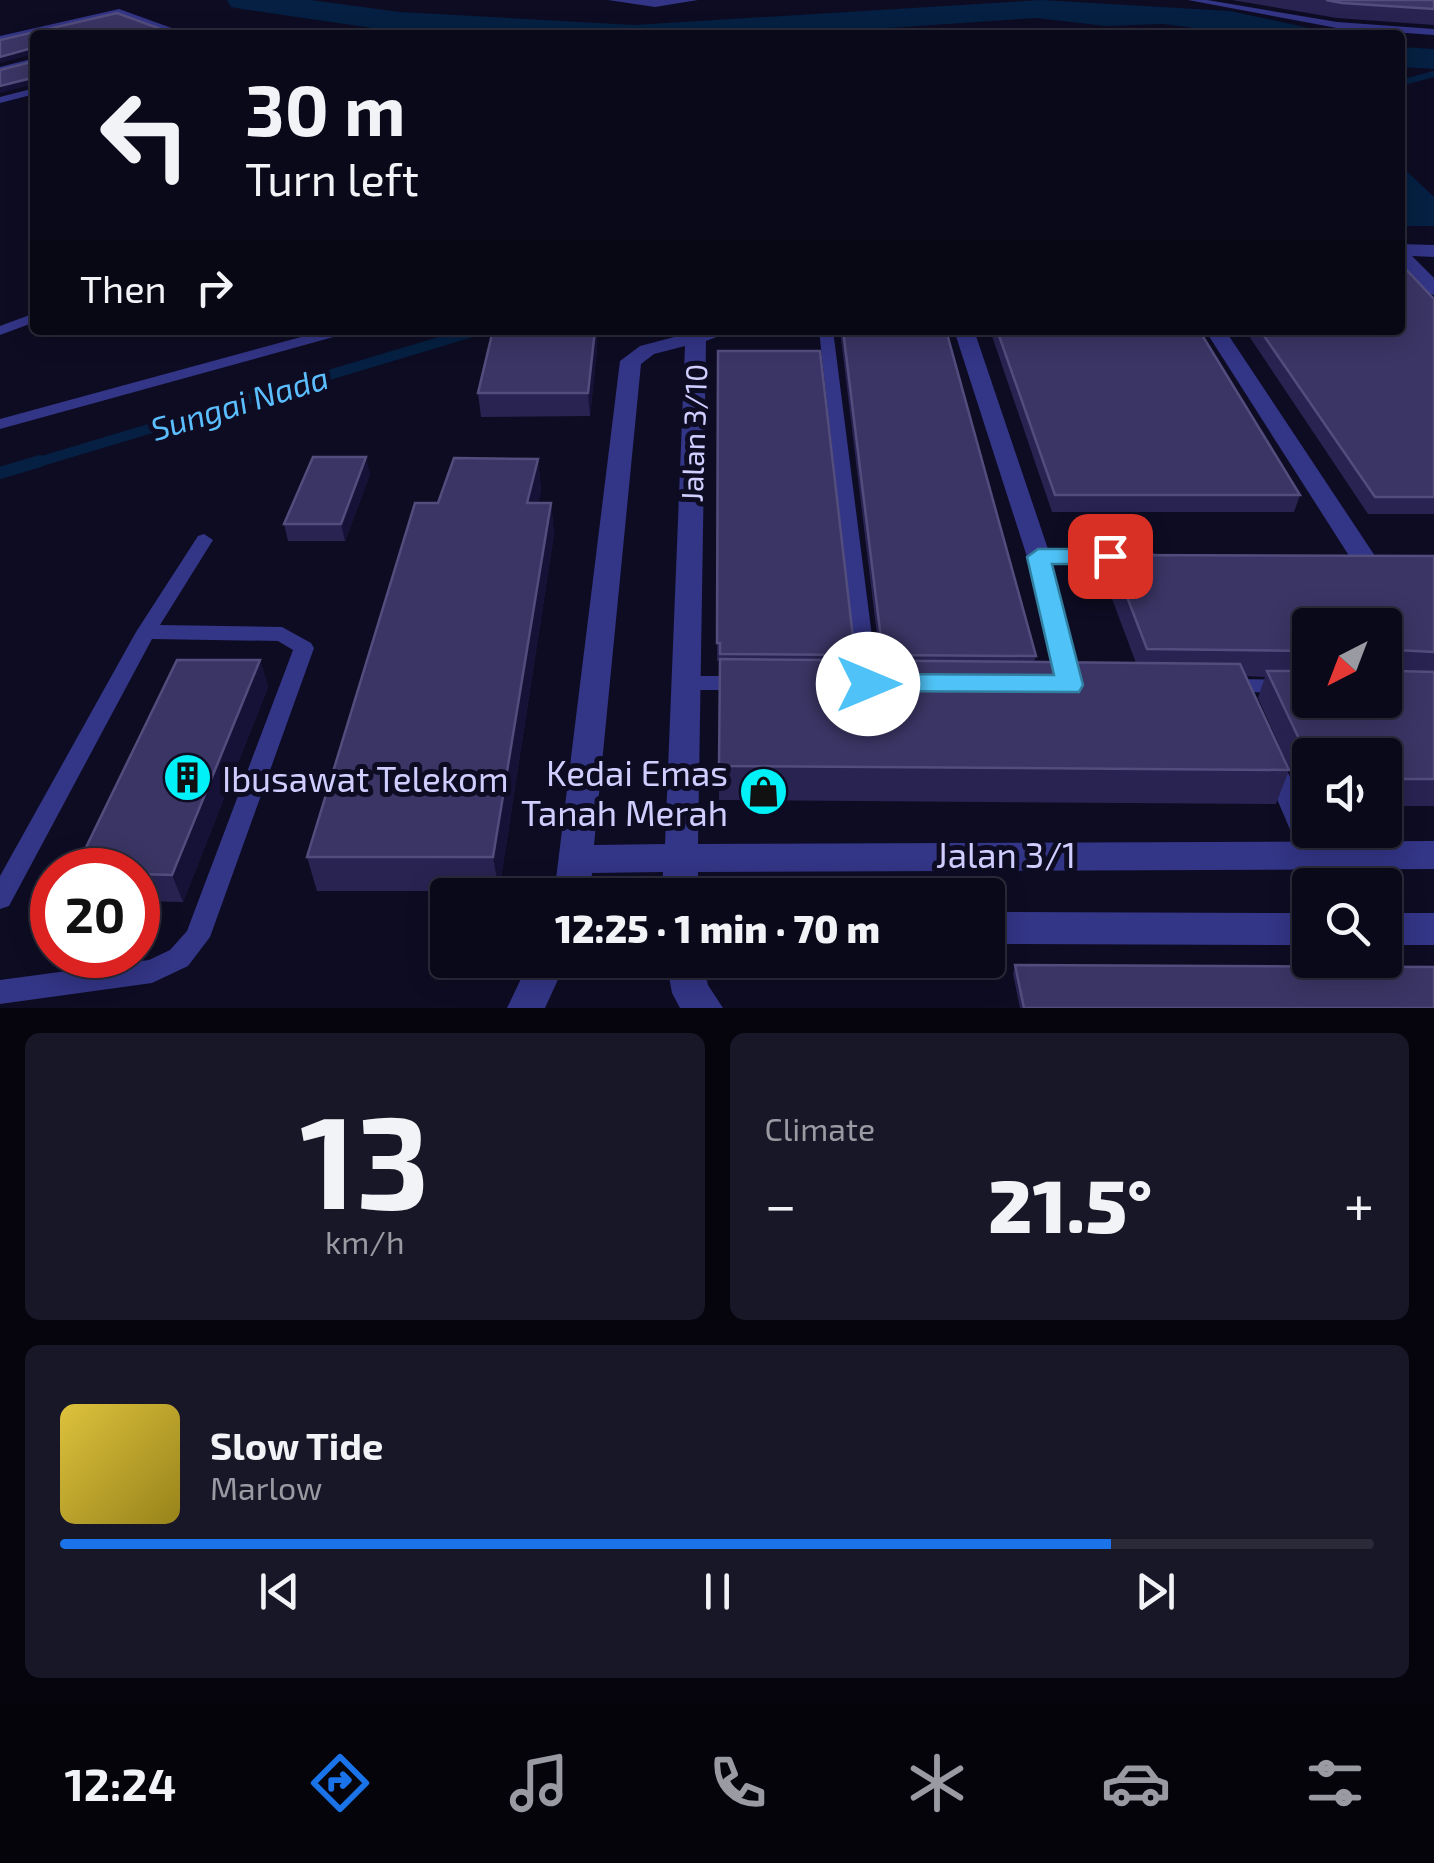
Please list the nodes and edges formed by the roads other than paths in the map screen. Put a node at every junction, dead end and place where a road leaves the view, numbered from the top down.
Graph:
1 (612, 0) edge
2 (694, 0) edge
3 (1192, 0) edge
4 (166, 28) junction
5 (40, 30) edge
6 (157, 30) edge
7 (172, 30) edge
8 (30, 32) edge
9 (1434, 32) edge
10 (0, 39) edge
11 (30, 62) edge
12 (0, 70) edge
13 (30, 92) edge
14 (0, 100) edge
15 (1434, 251) edge
16 (1405, 252) edge
17 (1405, 257) edge
18 (1434, 289) edge
19 (30, 319) edge
20 (0, 330) edge
21 (325, 335) edge
22 (709, 335) edge
23 (827, 335) edge
24 (966, 335) edge
25 (1218, 335) edge
26 (696, 339) junction
27 (0, 424) edge
28 (204, 540) dead end
29 (1172, 556) edge
30 (1324, 556) edge
31 (1038, 557) junction
32 (146, 632) junction
33 (686, 683) junction
34 (759, 683) edge
35 (868, 684) edge
36 (1070, 685) edge
37 (1200, 686) edge
38 (1292, 689) edge
39 (1268, 753) edge
40 (1312, 852) junction
41 (1434, 855) edge
42 (683, 856) junction
43 (579, 859) junction
44 (575, 878) edge
45 (681, 878) edge
46 (0, 900) edge
47 (1005, 928) edge
48 (1292, 929) edge
49 (1402, 929) edge
50 (1434, 929) edge
51 (540, 978) edge
52 (688, 978) edge
53 (0, 992) edge
54 (526, 1008) edge
55 (704, 1008) edge

1 - 2 lane
3 - 9 lane
4 - 5 lane
4 - 6 lane
4 - 7 lane
8 - 10 lane
11 - 12 lane
13 - 14 lane
15 - 16 street
17 - 18 street
19 - 20 lane
21 - 27 lane
22 - 26 street
23 - 35 lane
24 - 31 street
25 - 30 street
26 - 33 street, Jalan 3/10
26 - 43 street, Jalan 3/10
28 - 32 lane
29 - 31 street
31 - 36 lane
32 - 46 lane
32 - 53 lane
33 - 34 lane
33 - 42 street, Jalan 3/10
37 - 38 lane
39 - 40 lane
40 - 41 street, Jalan 3/1
40 - 42 street, Jalan 3/1
42 - 43 street, Jalan 3/1
42 - 45 street, Jalan 3/10
43 - 44 street, Jalan 3/10
47 - 48 street
49 - 50 street
51 - 54 street
52 - 55 street

